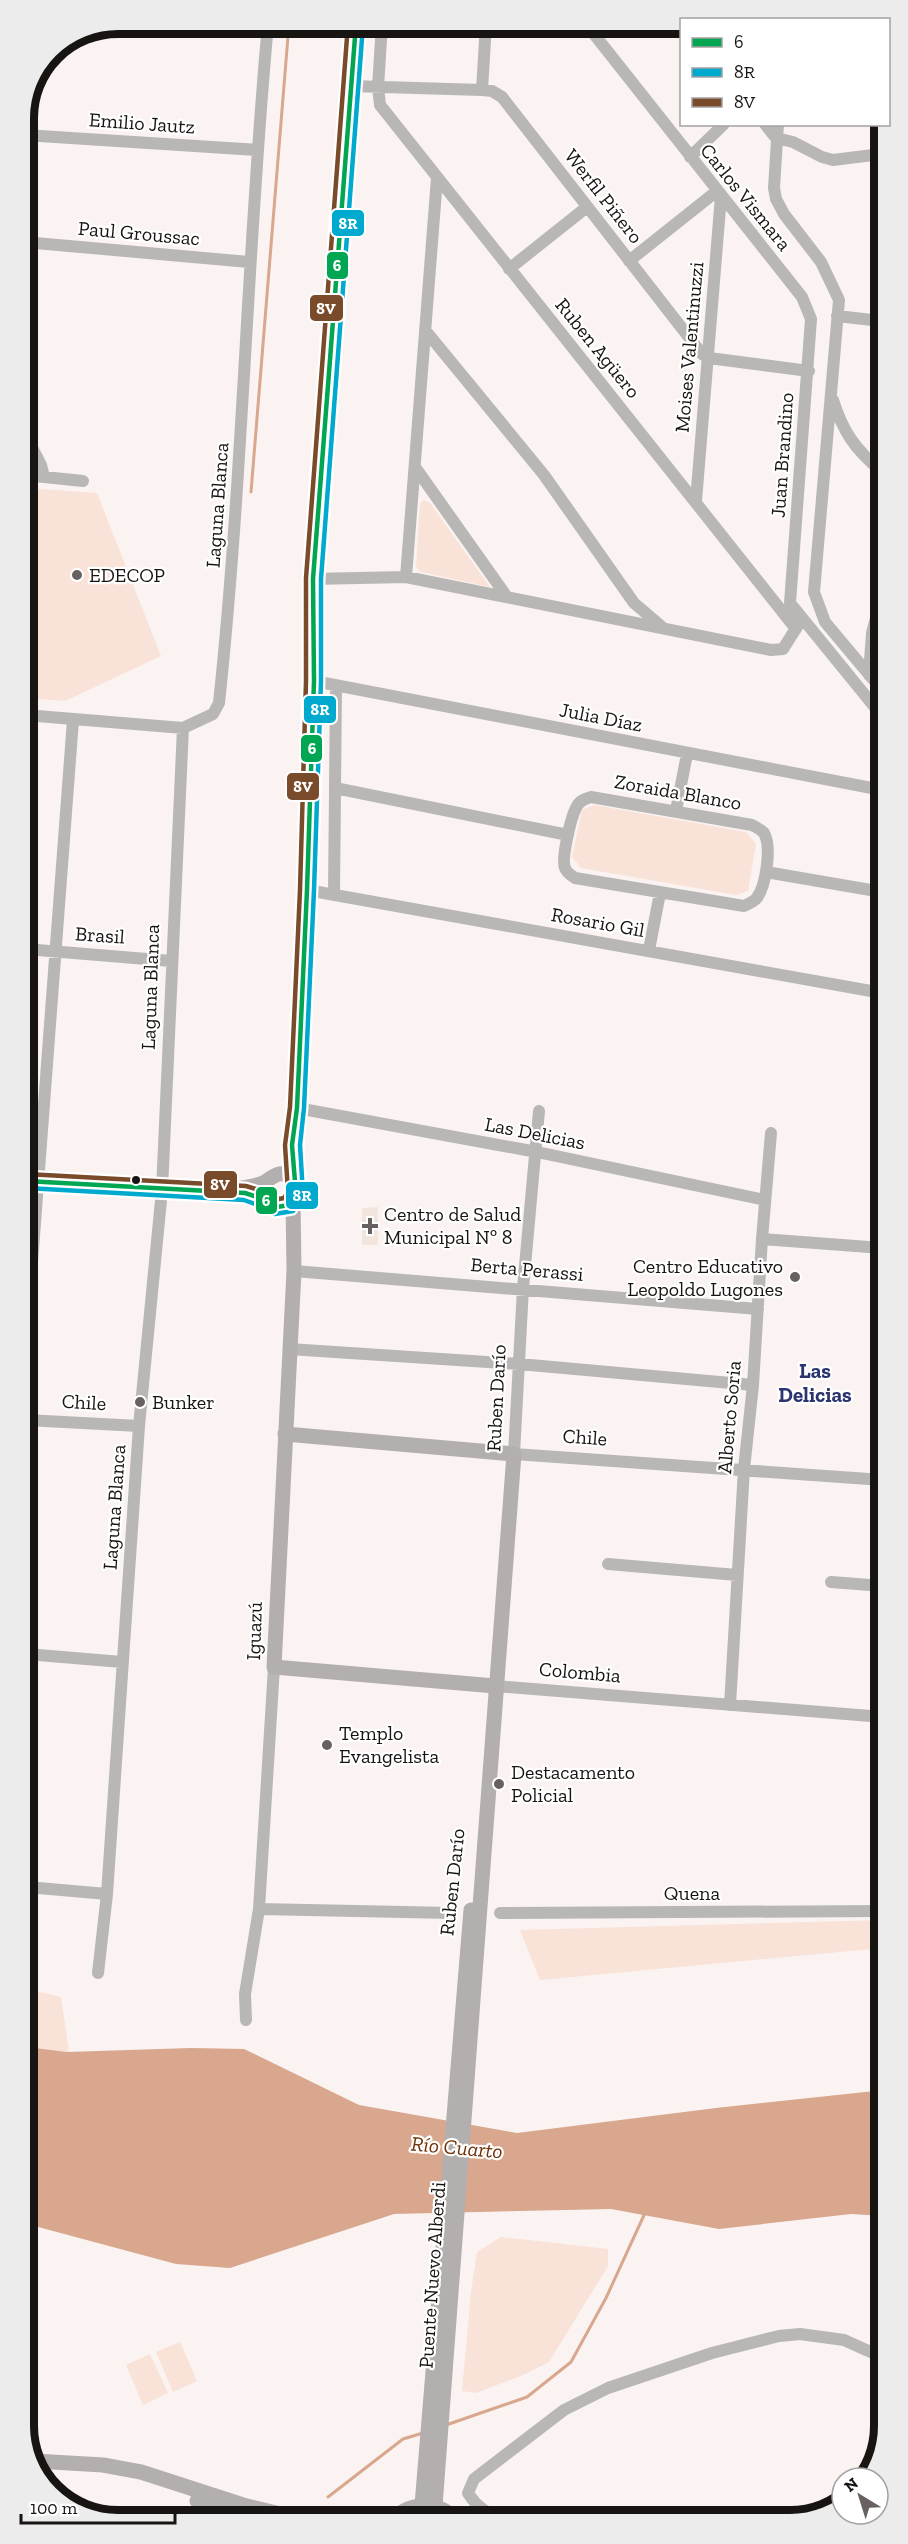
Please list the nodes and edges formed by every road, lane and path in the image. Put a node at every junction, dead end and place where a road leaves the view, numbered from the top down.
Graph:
1 (266, 34) edge
2 (355, 34) edge
3 (381, 34) edge
4 (485, 35) edge
5 (594, 35) edge
6 (351, 86) junction
7 (378, 87) junction
8 (482, 90) junction
9 (722, 126) edge
10 (767, 126) edge
11 (778, 126) edge
12 (35, 136) edge
13 (776, 138) junction
14 (258, 150) junction
15 (874, 155) edge
16 (690, 157) junction
17 (437, 178) junction
18 (719, 194) junction
19 (587, 207) junction
20 (35, 243) edge
21 (629, 261) junction
22 (249, 262) junction
23 (509, 269) junction
24 (808, 309) joint
25 (837, 316) junction
26 (874, 320) edge
27 (425, 330) junction
28 (709, 358) junction
29 (808, 371) junction
30 (831, 393) junction
31 (35, 453) edge
32 (874, 465) edge
33 (415, 467) junction
34 (35, 476) edge
35 (45, 477) junction
36 (83, 481) dead end
37 (696, 501) junction
38 (406, 577) junction
39 (313, 579) junction
40 (507, 597) junction
41 (803, 618) junction
42 (874, 625) edge
43 (663, 627) junction
44 (796, 629) junction
45 (869, 675) junction
46 (314, 681) junction
47 (874, 681) edge
48 (336, 686) junction
49 (874, 706) edge
50 (35, 716) edge
51 (73, 720) junction
52 (183, 728) junction
53 (687, 754) junction
54 (335, 788) junction
55 (874, 789) edge
56 (676, 811) junction
57 (568, 835) junction
58 (766, 873) junction
59 (307, 890) junction
60 (874, 891) edge
61 (660, 893) junction
62 (334, 895) junction
63 (35, 950) edge
64 (648, 950) junction
65 (56, 952) junction
66 (171, 961) junction
67 (874, 992) edge
68 (297, 1108) junction
69 (539, 1111) dead end
70 (771, 1133) dead end
71 (292, 1145) junction
72 (537, 1152) junction
73 (35, 1157) edge
74 (271, 1178) junction
75 (294, 1180) junction
76 (35, 1181) edge
77 (162, 1190) junction
78 (222, 1193) junction
79 (293, 1200) junction
80 (765, 1200) junction
81 (271, 1203) junction
82 (762, 1239) junction
83 (294, 1244) junction
84 (874, 1247) edge
85 (294, 1271) junction
86 (523, 1288) junction
87 (758, 1309) junction
88 (289, 1349) junction
89 (519, 1364) junction
90 (753, 1385) junction
91 (34, 1420) edge
92 (139, 1426) junction
93 (285, 1434) junction
94 (514, 1454) junction
95 (744, 1469) junction
96 (874, 1479) edge
97 (608, 1564) dead end
98 (737, 1575) junction
99 (831, 1582) dead end
100 (874, 1585) edge
101 (34, 1655) edge
102 (122, 1662) junction
103 (274, 1667) junction
104 (495, 1686) junction
105 (730, 1705) junction
106 (874, 1716) edge
107 (34, 1888) edge
108 (106, 1894) junction
109 (259, 1909) junction
110 (874, 1911) edge
111 (452, 1913) dead end
112 (501, 1913) dead end
113 (98, 1973) dead end
114 (470, 1974) joint
115 (246, 2020) dead end
116 (874, 2354) edge
117 (43, 2461) edge
118 (47, 2469) edge
119 (429, 2505) junction
120 (224, 2509) edge
121 (260, 2509) edge
122 (407, 2509) edge
123 (438, 2509) edge
124 (482, 2510) edge

1 - 14 street, Laguna Blanca
2 - 6 main road
3 - 7 street
4 - 8 street
5 - 16 street, Carlos Vismara
6 - 7 street, Werfil Piñero
6 - 39 main road
7 - 8 street, Werfil Piñero
7 - 17 street, Ruben Agüero
8 - 19 street, Werfil Piñero
9 - 16 street
10 - 13 street
11 - 13 street
12 - 14 street, Emilio Jautz
13 - 15 street
13 - 25 street
14 - 22 street, Laguna Blanca
16 - 18 street, Carlos Vismara
17 - 23 street, Ruben Agüero
17 - 27 street
18 - 21 street
18 - 24 street, Carlos Vismara
18 - 28 street, Moises Valentinuzzi
19 - 21 street, Werfil Piñero
19 - 23 street
20 - 22 street, Paul Groussac
21 - 28 street, Werfil Piñero
22 - 52 street, Laguna Blanca
23 - 37 street, Ruben Agüero
24 - 29 street, Juan Brandino
25 - 26 street
25 - 30 street
27 - 33 street
27 - 43 street
28 - 29 street
28 - 37 street, Moises Valentinuzzi
29 - 41 street, Juan Brandino
30 - 32 street
30 - 45 street
31 - 35 street
33 - 38 street
33 - 40 street
34 - 35 street
35 - 36 street
37 - 44 street, Ruben Agüero
38 - 39 street
38 - 40 street
39 - 46 main road
40 - 43 street
41 - 44 street
41 - 49 street
42 - 45 street
43 - 44 street
45 - 47 street
46 - 48 street, Julia Díaz
46 - 59 main road
48 - 53 street, Julia Díaz
48 - 54 street
50 - 51 street
51 - 52 street
51 - 65 street
52 - 66 street, Laguna Blanca
53 - 55 street, Julia Díaz
53 - 56 street
54 - 57 street
54 - 62 street
56 - 57 street, Zoraida Blanco
56 - 58 street, Zoraida Blanco
57 - 61 street, Zoraida Blanco
58 - 60 street
58 - 61 street, Zoraida Blanco
59 - 62 street, Rosario Gil
59 - 68 main road
61 - 64 street
62 - 64 street, Rosario Gil
63 - 65 street, Brasil
64 - 67 street, Rosario Gil
65 - 66 street, Brasil
65 - 73 street
66 - 77 street, Laguna Blanca
68 - 71 main road
68 - 72 street, Las Delicias
69 - 72 street, Ruben Darío
70 - 80 street, Alberto Soria
71 - 74 main road
71 - 75 main road
72 - 80 street, Las Delicias
72 - 86 street, Ruben Darío
74 - 75 main road
74 - 78 main road
74 - 81 main road
75 - 79 main road
76 - 77 main road
77 - 78 main road
77 - 92 street, Laguna Blanca
78 - 81 main road
79 - 81 main road
79 - 83 main road, Iguazú
80 - 82 street, Alberto Soria
81 - 83 main road, Iguazú
82 - 84 street
82 - 87 street, Alberto Soria
83 - 85 main road, Iguazú
85 - 86 street, Berta Perassi
85 - 88 main road, Iguazú
86 - 87 street, Berta Perassi
86 - 89 street, Ruben Darío
87 - 90 street, Alberto Soria
88 - 89 street
88 - 93 main road, Iguazú
89 - 90 street
89 - 94 street, Ruben Darío
90 - 95 street, Alberto Soria
91 - 92 street, Chile
92 - 102 street, Laguna Blanca
93 - 94 main road, Chile
93 - 103 main road, Iguazú
94 - 95 street, Chile
94 - 104 main road, Ruben Darío
95 - 96 street, Chile
95 - 98 street, Alberto Soria
97 - 98 street
98 - 105 street, Alberto Soria
99 - 100 street
101 - 102 street
102 - 108 street, Laguna Blanca
103 - 104 main road, Colombia
103 - 109 street, Iguazú
104 - 105 street, Colombia
104 - 114 main road, Ruben Darío
105 - 106 street, Colombia
107 - 108 street
108 - 113 street, Laguna Blanca
109 - 111 street
109 - 115 street, Iguazú
110 - 112 street, Quena
114 - 119 main road, Puente Nuevo Alberdi
116 - 124 street
117 - 121 main road
118 - 120 main road
119 - 122 main road
119 - 123 main road

